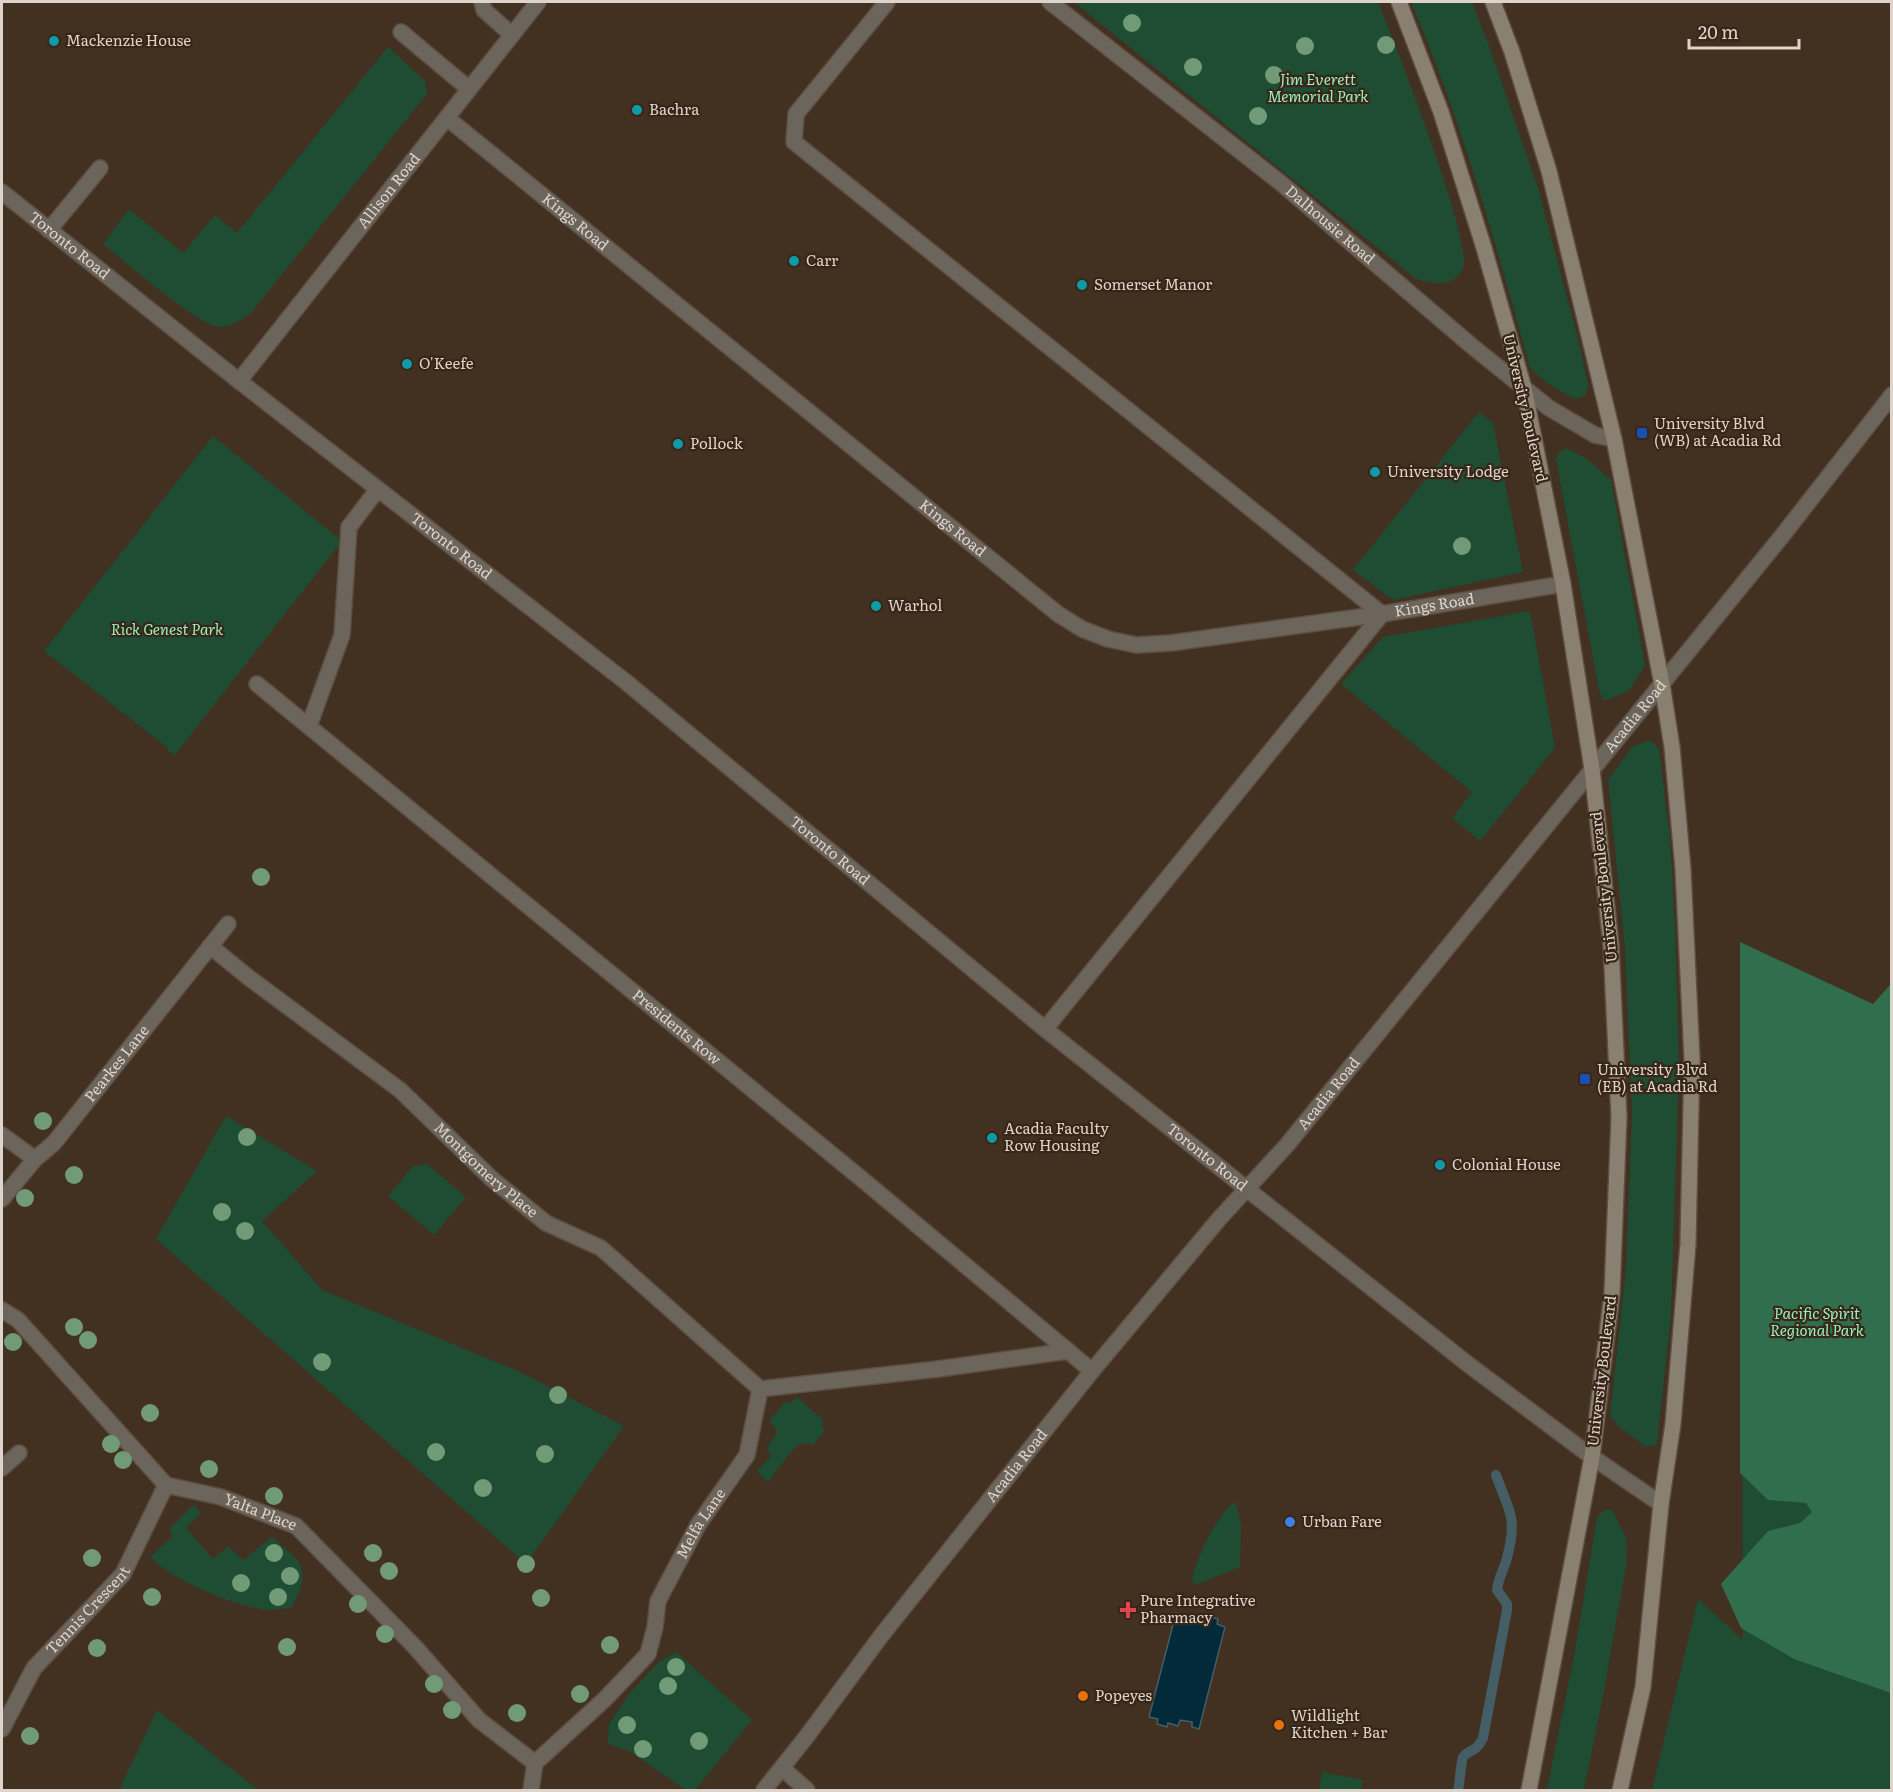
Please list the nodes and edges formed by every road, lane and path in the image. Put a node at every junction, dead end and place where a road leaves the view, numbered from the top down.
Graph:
1 (538, 2) edge
2 (887, 2) edge
3 (1050, 2) edge
4 (1399, 2) edge
5 (1493, 2) edge
6 (480, 4) edge
7 (401, 32) dead end
8 (512, 35) junction
9 (469, 89) junction
10 (447, 118) junction
11 (100, 168) dead end
12 (2, 192) edge
13 (49, 230) junction
14 (239, 381) junction
15 (1524, 388) junction
16 (1892, 395) edge
17 (1614, 439) junction
18 (378, 489) junction
19 (1563, 584) junction
20 (1382, 614) junction
21 (257, 684) dead end
22 (1662, 684) junction
23 (309, 726) junction
24 (1592, 768) junction
25 (228, 924) dead end
26 (210, 946) junction
27 (1045, 1029) junction
28 (2, 1135) edge
29 (35, 1159) junction
30 (1248, 1189) junction
31 (2, 1199) edge
32 (2, 1310) edge
33 (1068, 1351) junction
34 (1092, 1371) junction
35 (760, 1389) junction
36 (19, 1453) dead end
37 (1593, 1457) junction
38 (2, 1468) edge
39 (166, 1485) junction
40 (1661, 1504) junction
41 (2, 1729) edge
42 (535, 1763) junction
43 (782, 1768) junction
44 (531, 1791) edge
45 (764, 1791) edge
46 (807, 1791) edge
47 (1529, 1791) edge
48 (1620, 1791) edge

1 - 8 street, Allison Road
2 - 20 street
3 - 15 street, Dalhousie Road
4 - 15 main road, University Boulevard
5 - 17 main road
6 - 8 street
7 - 9 street
8 - 9 street, Allison Road
9 - 10 street, Allison Road
10 - 14 street, Allison Road
10 - 20 street, Kings Road
11 - 13 street
12 - 13 street, Toronto Road
13 - 14 street, Toronto Road
14 - 18 street, Toronto Road
15 - 17 street, Dalhousie Road
15 - 19 main road, University Boulevard
16 - 22 street, Acadia Road
17 - 22 main road
18 - 23 street
18 - 27 street, Toronto Road
19 - 20 street, Kings Road
19 - 24 main road, University Boulevard
20 - 27 street
21 - 23 street, Presidents Row
22 - 24 street, Acadia Road
22 - 40 main road
23 - 33 street, Presidents Row
24 - 30 street, Acadia Road
24 - 37 main road, University Boulevard
25 - 26 street, Pearkes Lane
26 - 29 street, Pearkes Lane
26 - 35 street, Montgomery Place
27 - 30 street, Toronto Road
28 - 29 street
29 - 31 street, Pearkes Lane
30 - 34 street, Acadia Road
30 - 37 street, Toronto Road
32 - 39 street
33 - 34 street, Presidents Row
33 - 35 street
34 - 43 street, Acadia Road
35 - 42 street, Melfa Lane
36 - 38 street
37 - 40 street, Toronto Road
37 - 47 main road, University Boulevard
39 - 41 street, Tennis Crescent
39 - 42 street, Yalta Place
40 - 48 main road
42 - 44 street
43 - 45 street, Acadia Road
43 - 46 street

